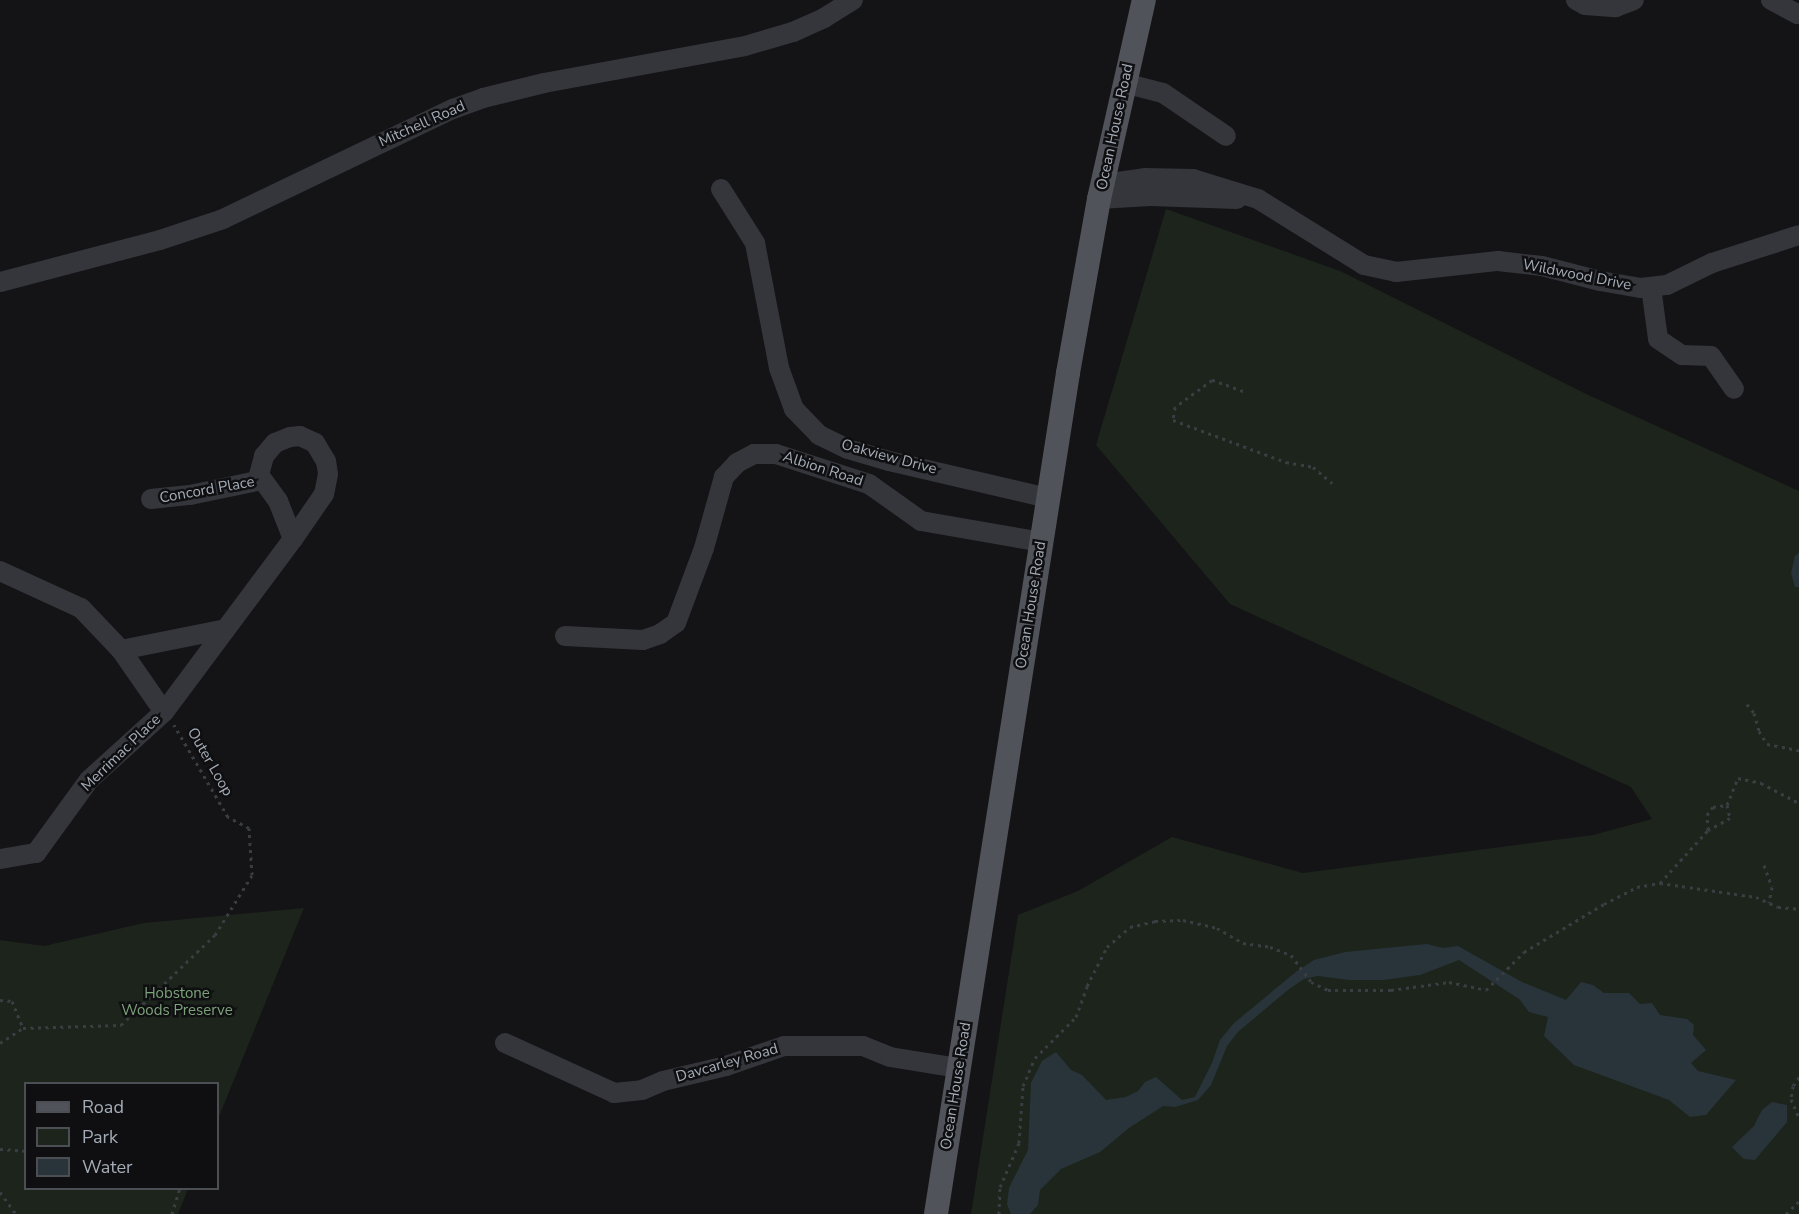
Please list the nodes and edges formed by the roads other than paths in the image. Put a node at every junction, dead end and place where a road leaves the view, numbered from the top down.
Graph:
1 (853, 0) edge
2 (1144, 0) edge
3 (1576, 0) edge
4 (1634, 0) edge
5 (1771, 0) edge
6 (1797, 14) dead end
7 (1124, 83) junction
8 (1226, 136) dead end
9 (721, 189) dead end
10 (1101, 192) junction
11 (1799, 235) edge
12 (0, 282) edge
13 (1651, 287) junction
14 (1734, 389) dead end
15 (262, 480) junction
16 (1048, 498) junction
17 (151, 499) dead end
18 (293, 539) junction
19 (1041, 542) junction
20 (0, 571) edge
21 (226, 629) junction
22 (565, 636) dead end
23 (121, 650) junction
24 (164, 712) junction
25 (1, 859) edge
26 (505, 1042) dead end
27 (959, 1068) junction
28 (936, 1214) edge

1 - 12 street, Mitchell Road
2 - 7 main road, Ocean House Road
3 - 4 street
5 - 6 street
7 - 8 street
7 - 10 main road, Ocean House Road
9 - 16 street, Oakview Drive
10 - 13 street, Wildwood Drive
10 - 16 main road, Ocean House Road
11 - 13 street, Wildwood Drive
13 - 14 street
15 - 17 street, Concord Place
15 - 18 street
15 - 18 street, Merrimac Place
16 - 19 main road, Ocean House Road
18 - 21 street, Merrimac Place
19 - 22 street, Albion Road
19 - 27 main road, Ocean House Road
20 - 23 street
21 - 23 street
21 - 24 street, Merrimac Place
23 - 24 street
24 - 25 street, Merrimac Place
26 - 27 street, Davcarley Road
27 - 28 main road, Ocean House Road

